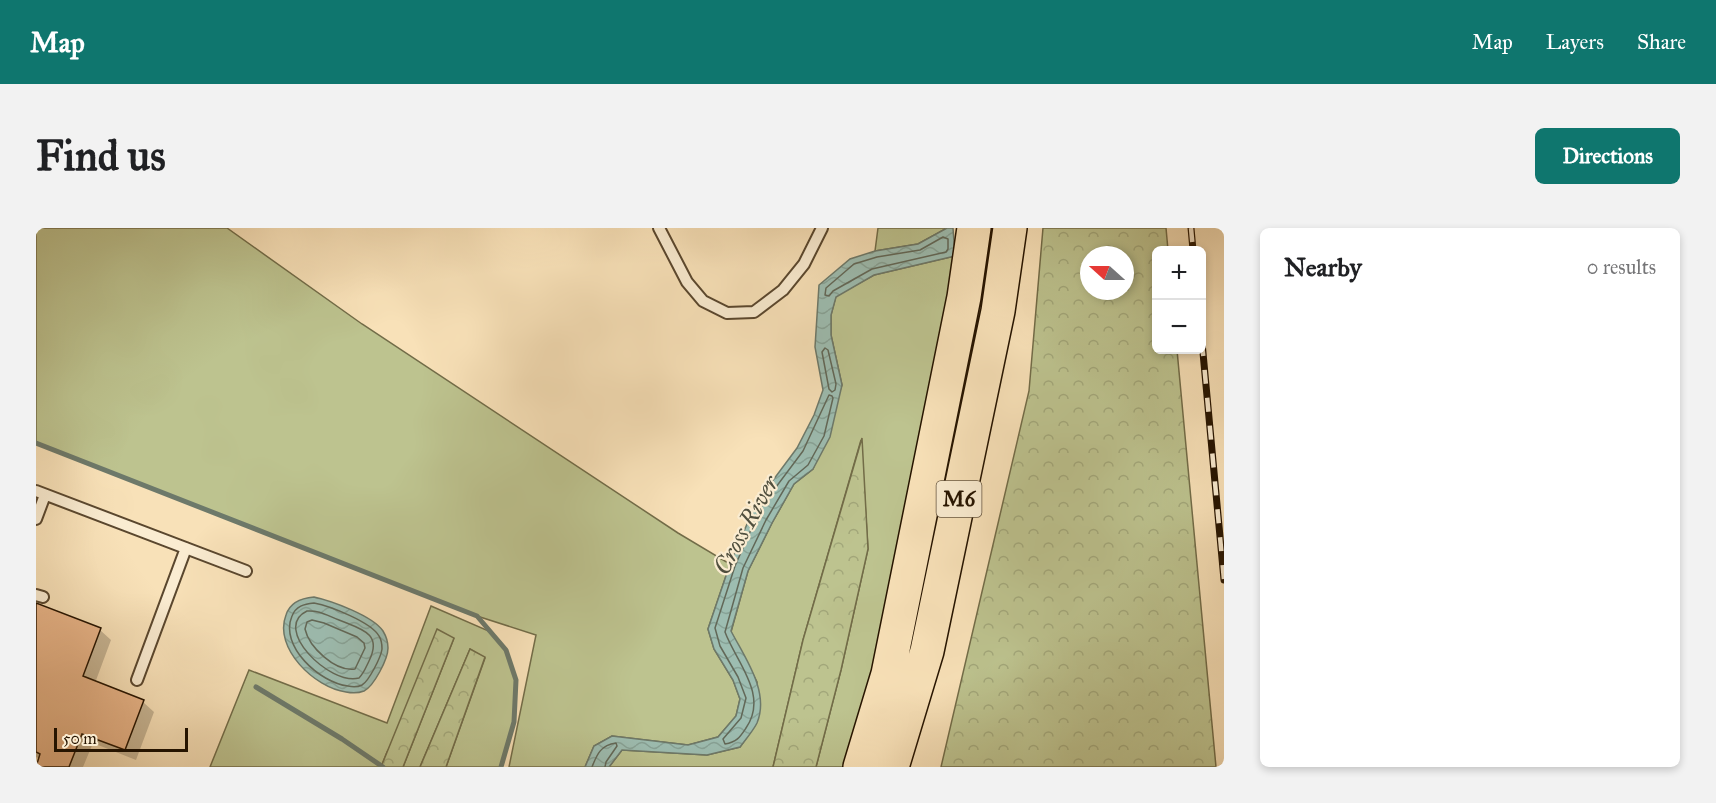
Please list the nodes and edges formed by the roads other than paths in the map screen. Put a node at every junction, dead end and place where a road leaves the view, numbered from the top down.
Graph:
1 (659, 228) edge
2 (822, 228) edge
3 (974, 228) edge
4 (1010, 228) edge
5 (41, 493) edge
6 (36, 519) edge
7 (186, 548) junction
8 (246, 571) dead end
9 (136, 680) dead end
10 (860, 767) edge
11 (892, 767) edge

1 - 2 lane
3 - 10 highway, M6
4 - 11 highway, M6
5 - 6 lane
5 - 7 lane
7 - 8 lane
7 - 9 lane

